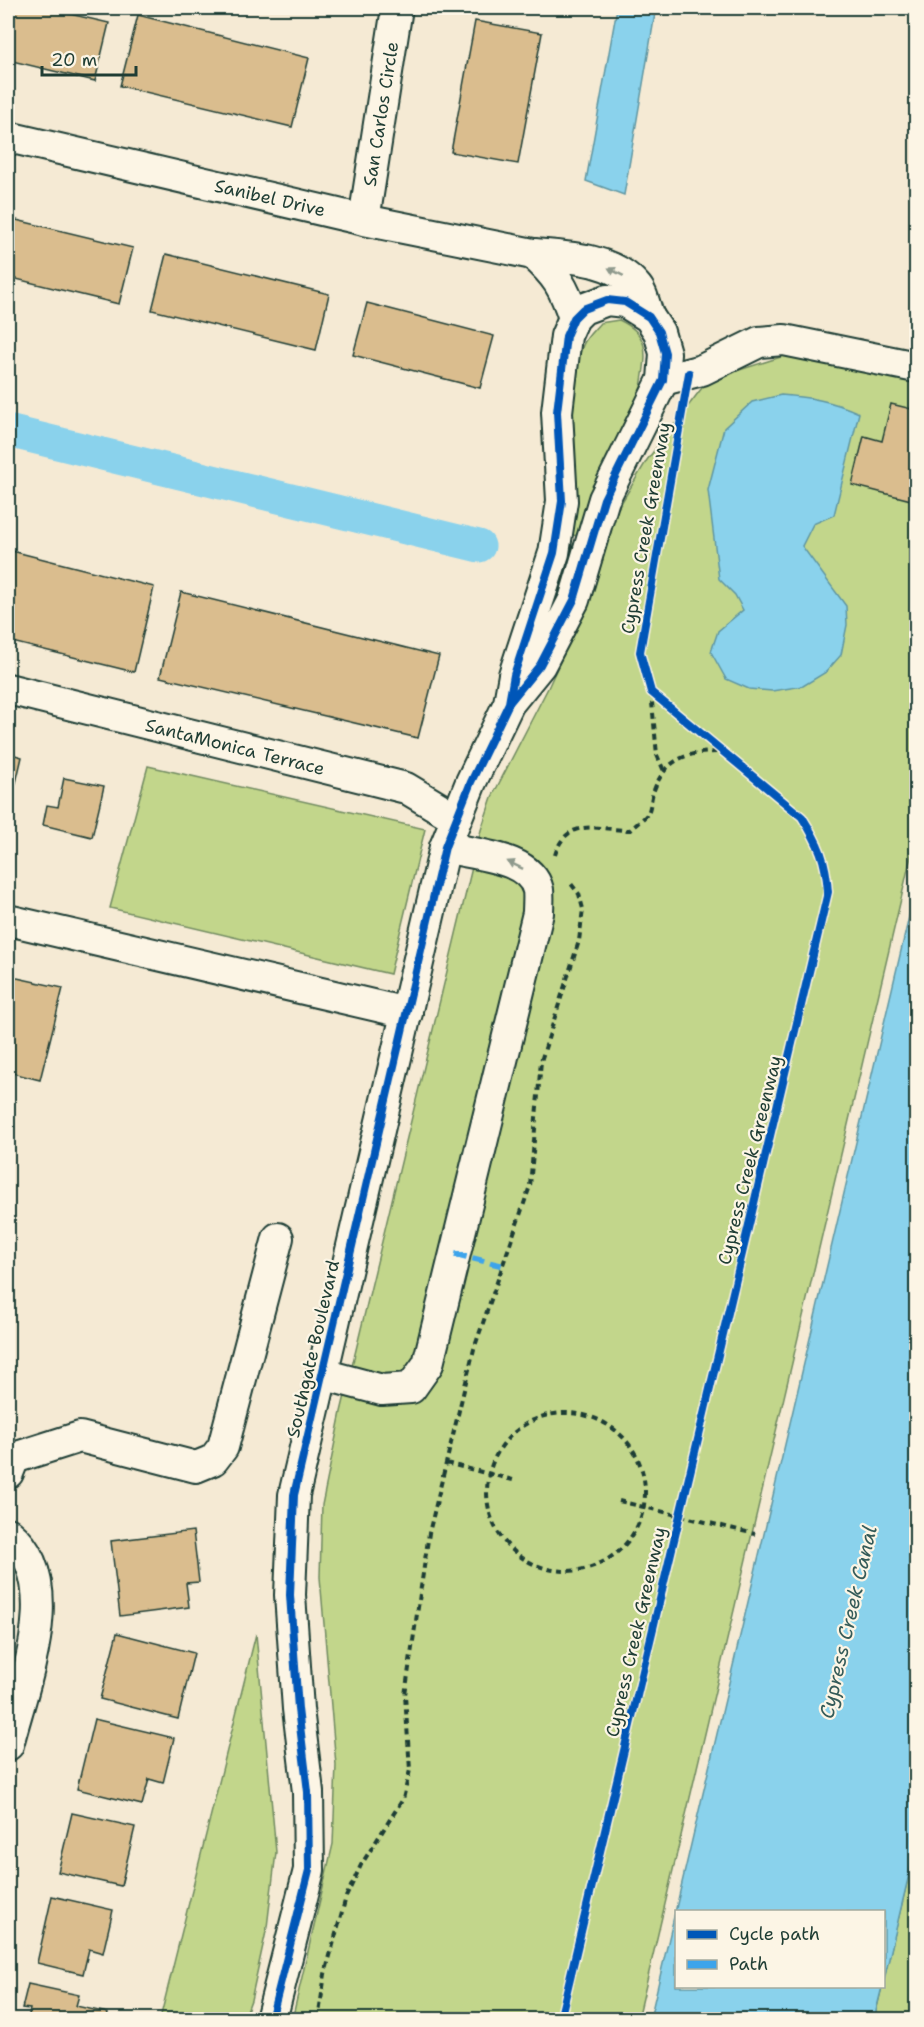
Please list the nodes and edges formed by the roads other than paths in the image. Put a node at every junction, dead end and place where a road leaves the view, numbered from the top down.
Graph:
1 (397, 8) edge
2 (8, 137) edge
3 (364, 220) junction
4 (533, 254) junction
5 (649, 317) junction
6 (574, 318) junction
7 (916, 367) edge
8 (663, 380) junction
9 (8, 689) edge
10 (509, 703) junction
11 (456, 818) junction
12 (446, 847) junction
13 (8, 920) edge
14 (407, 1013) junction
15 (278, 1238) dead end
16 (322, 1374) junction
17 (10, 1461) edge
18 (8, 1533) edge
19 (8, 1745) edge
20 (271, 2019) edge

1 - 3 street, San Carlos Circle
2 - 3 street, Sanibel Drive
3 - 4 street, Sanibel Drive
5 -> 4 street, Sanibel Drive
4 - 6 street
5 - 6 street
5 - 8 street, Southgate Boulevard
6 - 10 street, Southgate Boulevard
7 - 8 street
8 - 10 street, Southgate Boulevard
9 - 11 street, SantaMonica Terrace
10 - 11 street, Southgate Boulevard
11 - 12 street, Southgate Boulevard
12 - 14 street, Southgate Boulevard
16 -> 12 street
13 - 14 street
14 - 16 street, Southgate Boulevard
15 - 17 street
16 - 20 street, Southgate Boulevard
18 - 19 street

